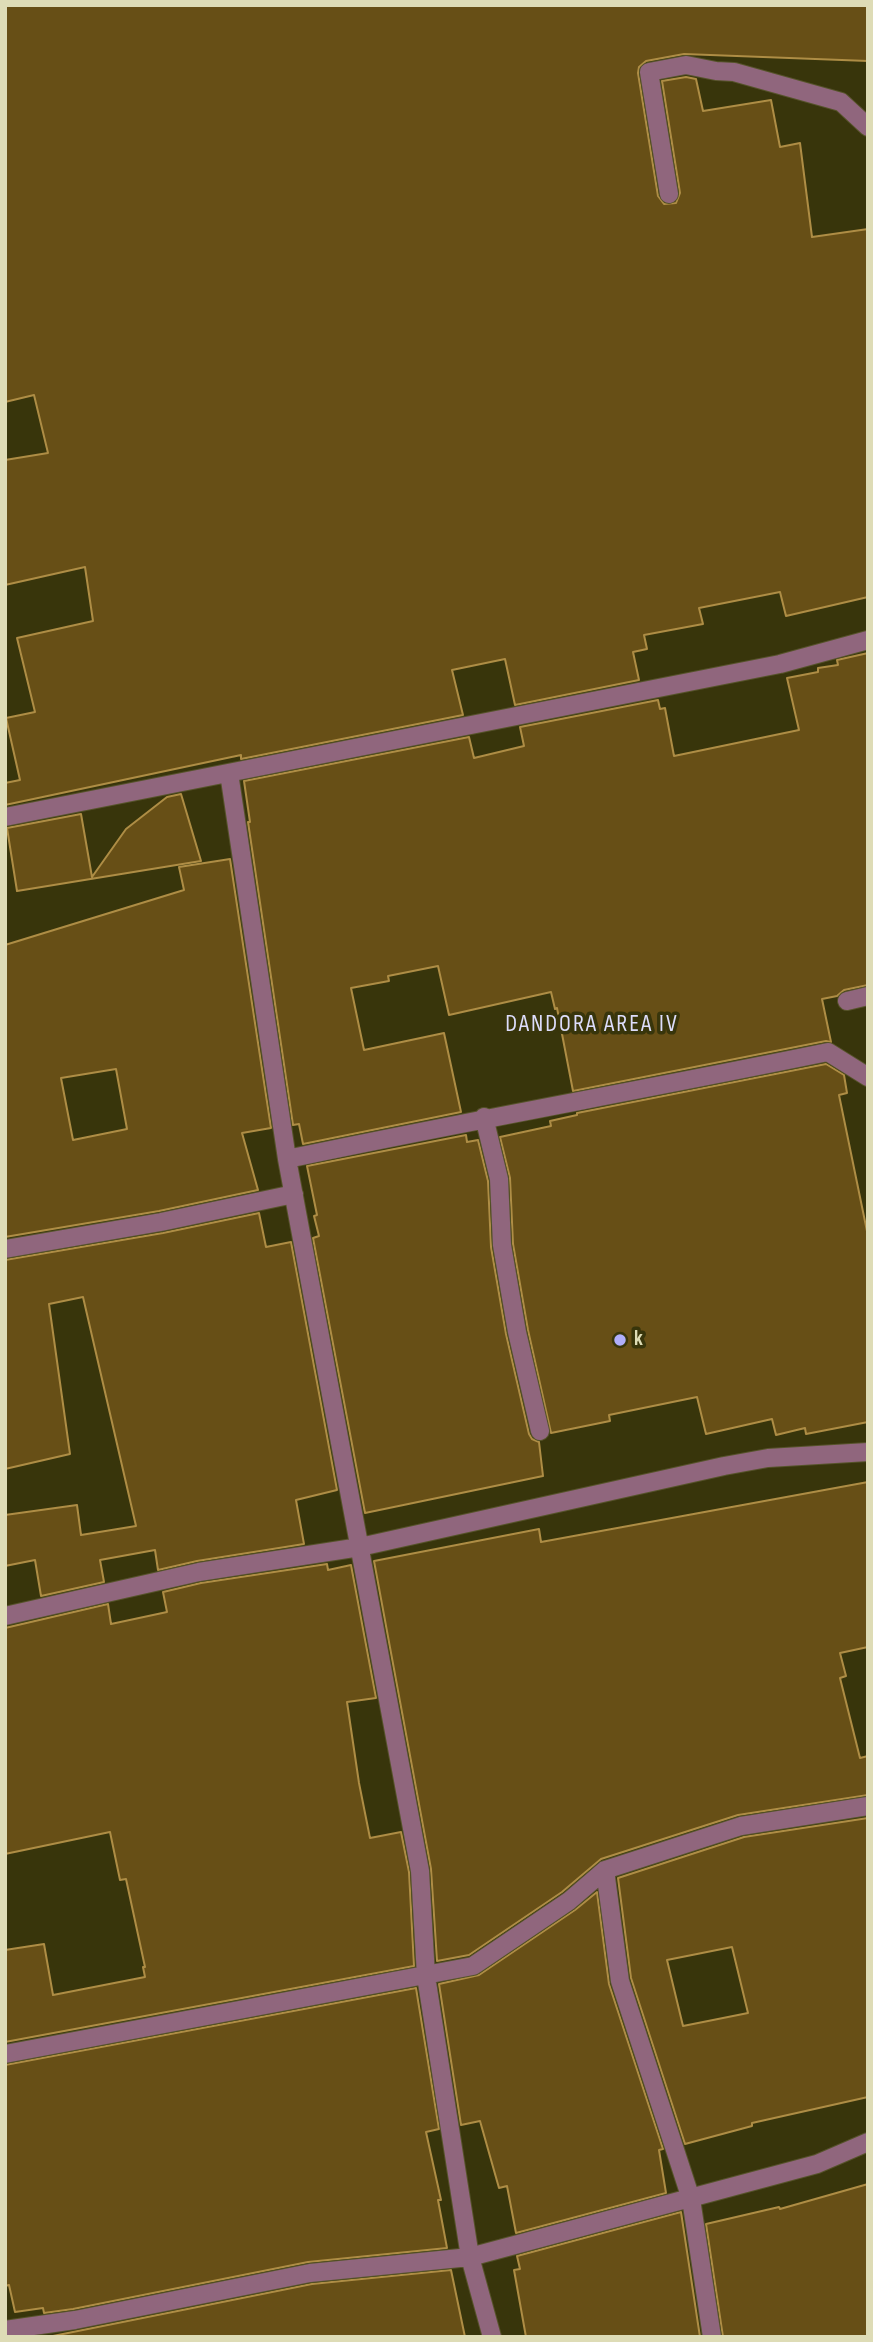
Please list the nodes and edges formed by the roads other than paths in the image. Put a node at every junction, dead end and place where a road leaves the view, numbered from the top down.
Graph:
1 (868, 127) edge
2 (669, 194) dead end
3 (868, 640) edge
4 (229, 773) junction
5 (5, 817) edge
6 (868, 996) edge
7 (847, 1001) dead end
8 (868, 1077) edge
9 (484, 1117) junction
10 (287, 1158) junction
11 (294, 1194) junction
12 (5, 1249) edge
13 (540, 1431) dead end
14 (868, 1452) edge
15 (360, 1547) junction
16 (5, 1616) edge
17 (868, 1806) edge
18 (605, 1870) junction
19 (426, 1976) junction
20 (5, 2054) edge
21 (868, 2142) edge
22 (691, 2199) junction
23 (470, 2257) junction
24 (5, 2330) edge
25 (492, 2337) edge
26 (712, 2337) edge

1 - 2 street
3 - 4 street
4 - 5 street
4 - 10 street
6 - 7 street
8 - 9 street
9 - 10 street
9 - 13 street
10 - 11 street
11 - 12 street
11 - 15 street
14 - 15 street
15 - 16 street
15 - 19 street
17 - 18 street
18 - 19 street
18 - 22 street
19 - 20 street
19 - 23 street
21 - 22 street
22 - 23 street
22 - 26 street
23 - 24 street
23 - 25 street

